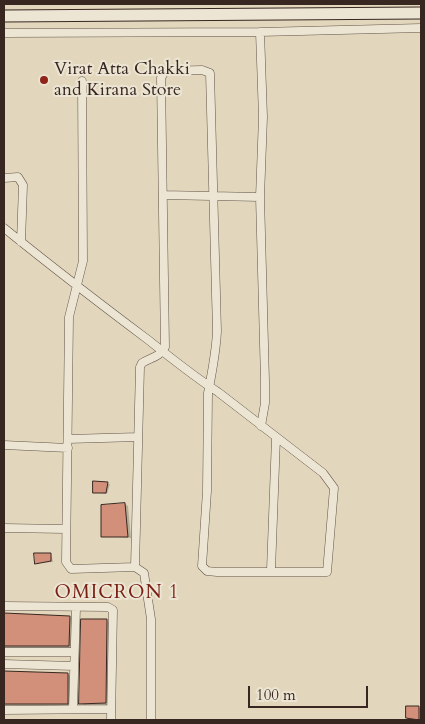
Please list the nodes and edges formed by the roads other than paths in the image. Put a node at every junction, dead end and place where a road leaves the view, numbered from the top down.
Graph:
1 (421, 13) edge
2 (4, 16) edge
3 (421, 28) edge
4 (260, 32) junction
5 (4, 33) edge
6 (82, 81) dead end
7 (4, 178) edge
8 (163, 196) junction
9 (214, 197) junction
10 (260, 197) junction
11 (4, 228) edge
12 (21, 242) junction
13 (77, 286) junction
14 (163, 351) junction
15 (209, 386) junction
16 (261, 426) junction
17 (138, 438) junction
18 (276, 438) junction
19 (68, 444) junction
20 (4, 446) edge
21 (4, 528) edge
22 (65, 529) junction
23 (135, 567) junction
24 (271, 570) junction
25 (4, 606) edge
26 (76, 608) junction
27 (4, 652) edge
28 (74, 652) junction
29 (4, 664) edge
30 (74, 666) junction
31 (73, 709) junction
32 (112, 709) junction
33 (4, 710) edge
34 (44, 711) junction
35 (44, 720) edge
36 (111, 720) edge
37 (151, 720) edge

1 - 2 street
3 - 4 street
4 - 5 street
4 - 10 street
6 - 13 street
7 - 12 street
8 - 9 street
8 - 9 street
8 - 14 street
9 - 10 street
9 - 15 street
10 - 16 street
11 - 12 street
12 - 13 street
13 - 14 street
13 - 19 street
14 - 15 street
14 - 17 street
15 - 16 street
15 - 24 street
16 - 18 street
17 - 19 street
17 - 23 street
18 - 24 street
18 - 24 street
19 - 20 street
19 - 22 street
21 - 22 street
22 - 23 street
23 - 37 street
25 - 26 street
26 - 28 street
26 - 32 street
27 - 28 street
28 - 30 street
29 - 30 street
30 - 31 street
31 - 32 street
31 - 34 street
32 - 36 street
33 - 34 street
34 - 35 street

